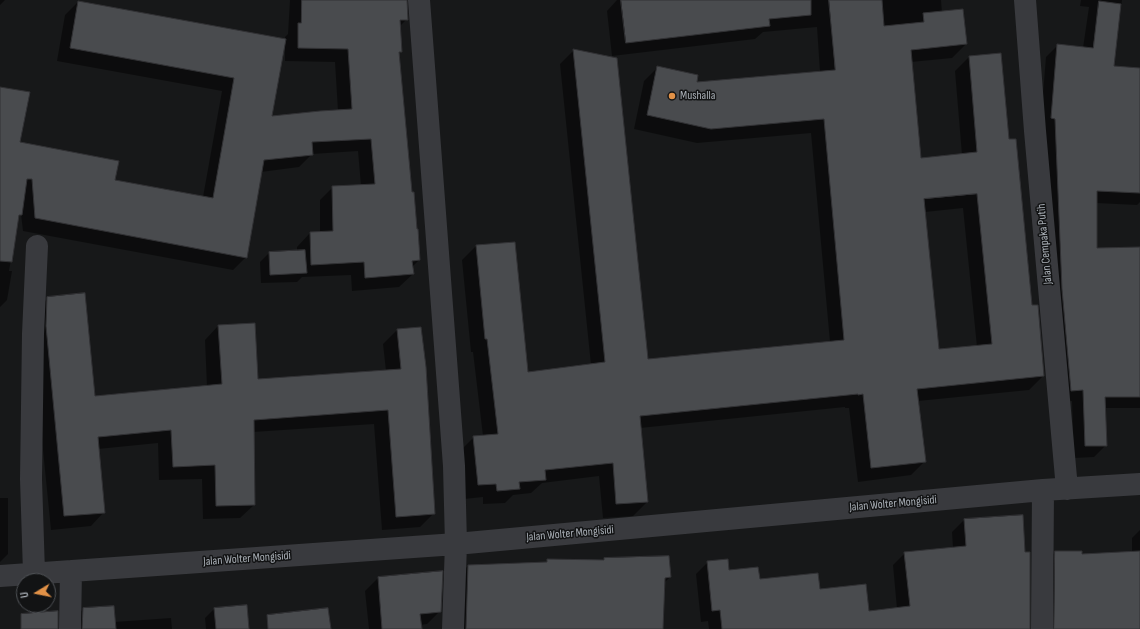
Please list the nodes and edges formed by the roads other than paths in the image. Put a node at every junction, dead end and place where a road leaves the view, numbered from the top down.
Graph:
1 (419, 0) edge
2 (1025, 0) edge
3 (37, 246) dead end
4 (1140, 484) edge
5 (1067, 489) junction
6 (1043, 490) junction
7 (456, 544) junction
8 (71, 571) junction
9 (34, 573) joint
10 (16, 575) edge
11 (0, 576) edge
12 (70, 629) edge
13 (453, 629) edge
14 (1042, 629) edge

1 - 7 street
2 - 5 street, Jalan Cempaka Putih
3 - 9 street
4 - 5 street, Jalan Wolter Mongisidi
5 - 6 street, Jalan Wolter Mongisidi
6 - 7 street, Jalan Wolter Mongisidi
6 - 14 street
7 - 8 street, Jalan Wolter Mongisidi
7 - 13 street
8 - 9 street, Jalan Wolter Mongisidi
8 - 12 street
10 - 11 street, Jalan Wolter Mongisidi

